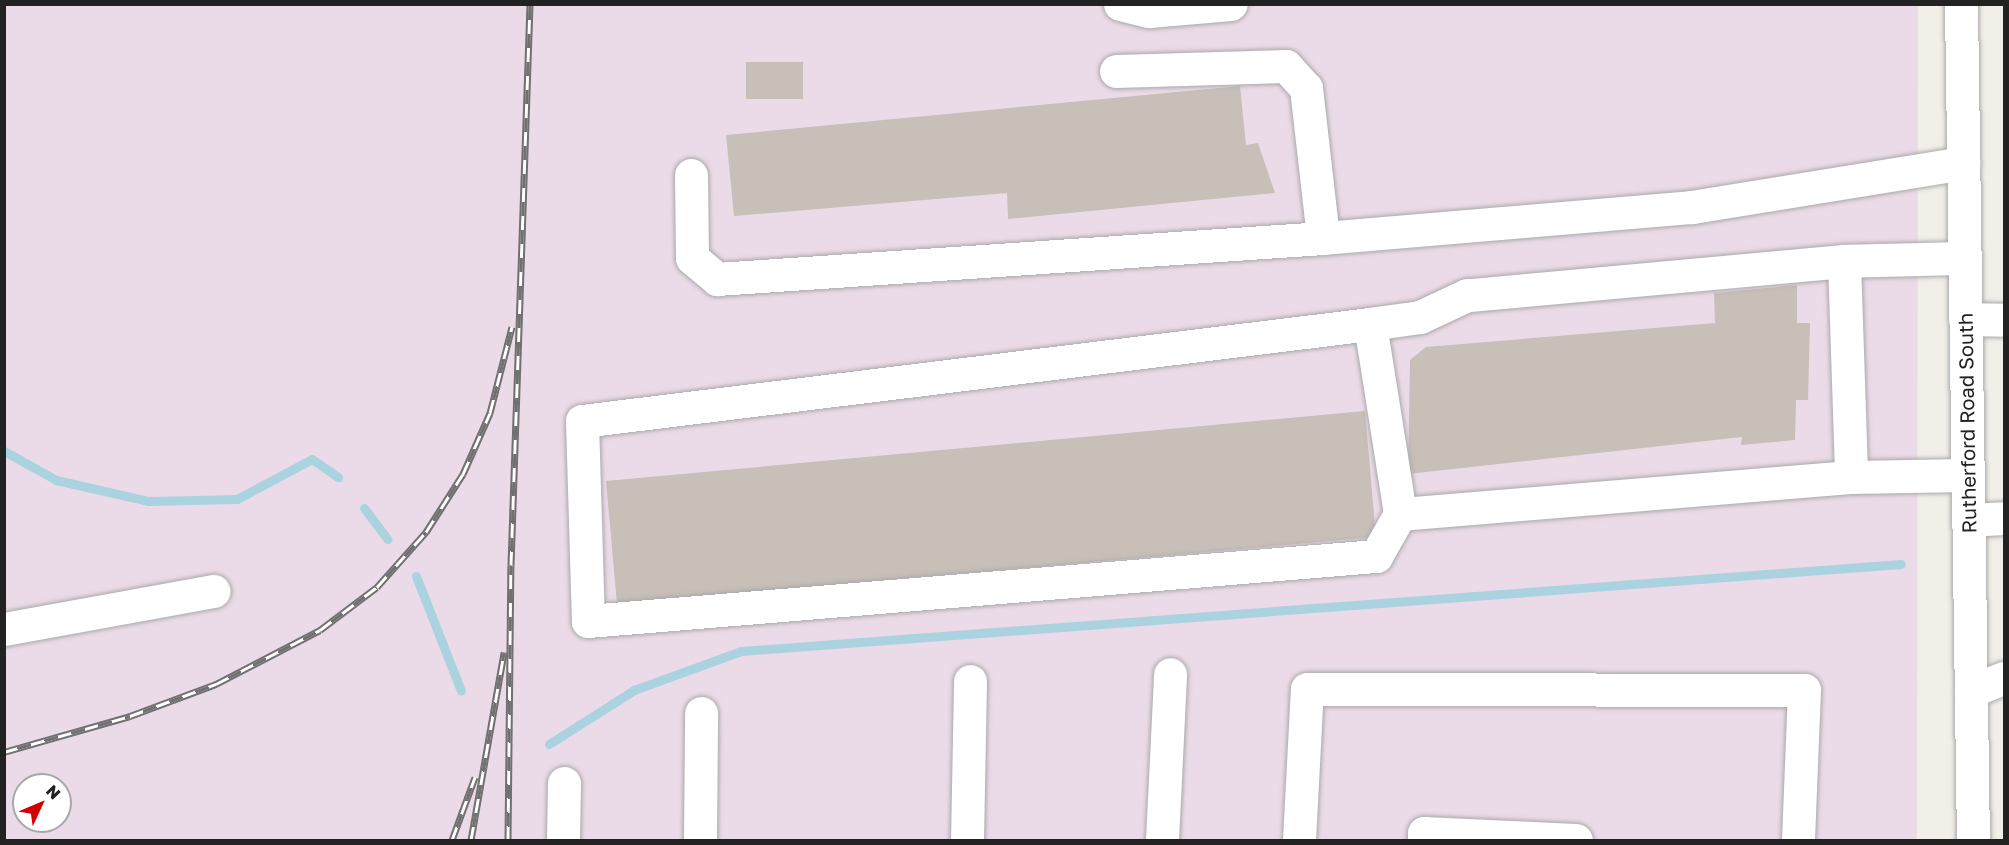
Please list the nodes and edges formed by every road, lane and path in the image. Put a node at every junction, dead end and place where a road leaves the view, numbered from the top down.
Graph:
1 (1120, 4) edge
2 (1231, 4) edge
3 (1961, 4) edge
4 (1116, 70) dead end
5 (1963, 163) junction
6 (691, 175) dead end
7 (1323, 238) junction
8 (1965, 258) junction
9 (1844, 261) junction
10 (1965, 319) junction
11 (2004, 320) edge
12 (1370, 324) junction
13 (1967, 475) junction
14 (1851, 477) junction
15 (1401, 514) junction
16 (2004, 518) edge
17 (1968, 520) junction
18 (214, 591) dead end
19 (4, 628) edge
20 (1170, 674) dead end
21 (2004, 678) edge
22 (970, 681) dead end
23 (1971, 691) junction
24 (701, 713) dead end
25 (564, 783) dead end
26 (563, 840) edge
27 (700, 840) edge
28 (967, 840) edge
29 (1162, 840) edge
30 (1299, 840) edge
31 (1424, 840) edge
32 (1576, 840) edge
33 (1798, 840) edge
34 (1973, 840) edge

1 - 2 street
3 - 5 street, Rutherford Road South
4 - 7 street
5 - 7 street
5 - 8 street, Rutherford Road South
6 - 7 street
8 - 9 street
8 - 10 street, Rutherford Road South
9 - 12 street
9 - 14 street
10 - 11 street
10 - 13 street, Rutherford Road South
12 - 15 street
12 - 15 street
13 - 14 street
13 - 17 street, Rutherford Road South
14 - 15 street
16 - 17 street
17 - 23 street, Rutherford Road South
18 - 19 street
20 - 29 street
21 - 23 street
22 - 28 street
23 - 34 street, Rutherford Road South
24 - 27 street
25 - 26 street
30 - 33 street
31 - 32 street

